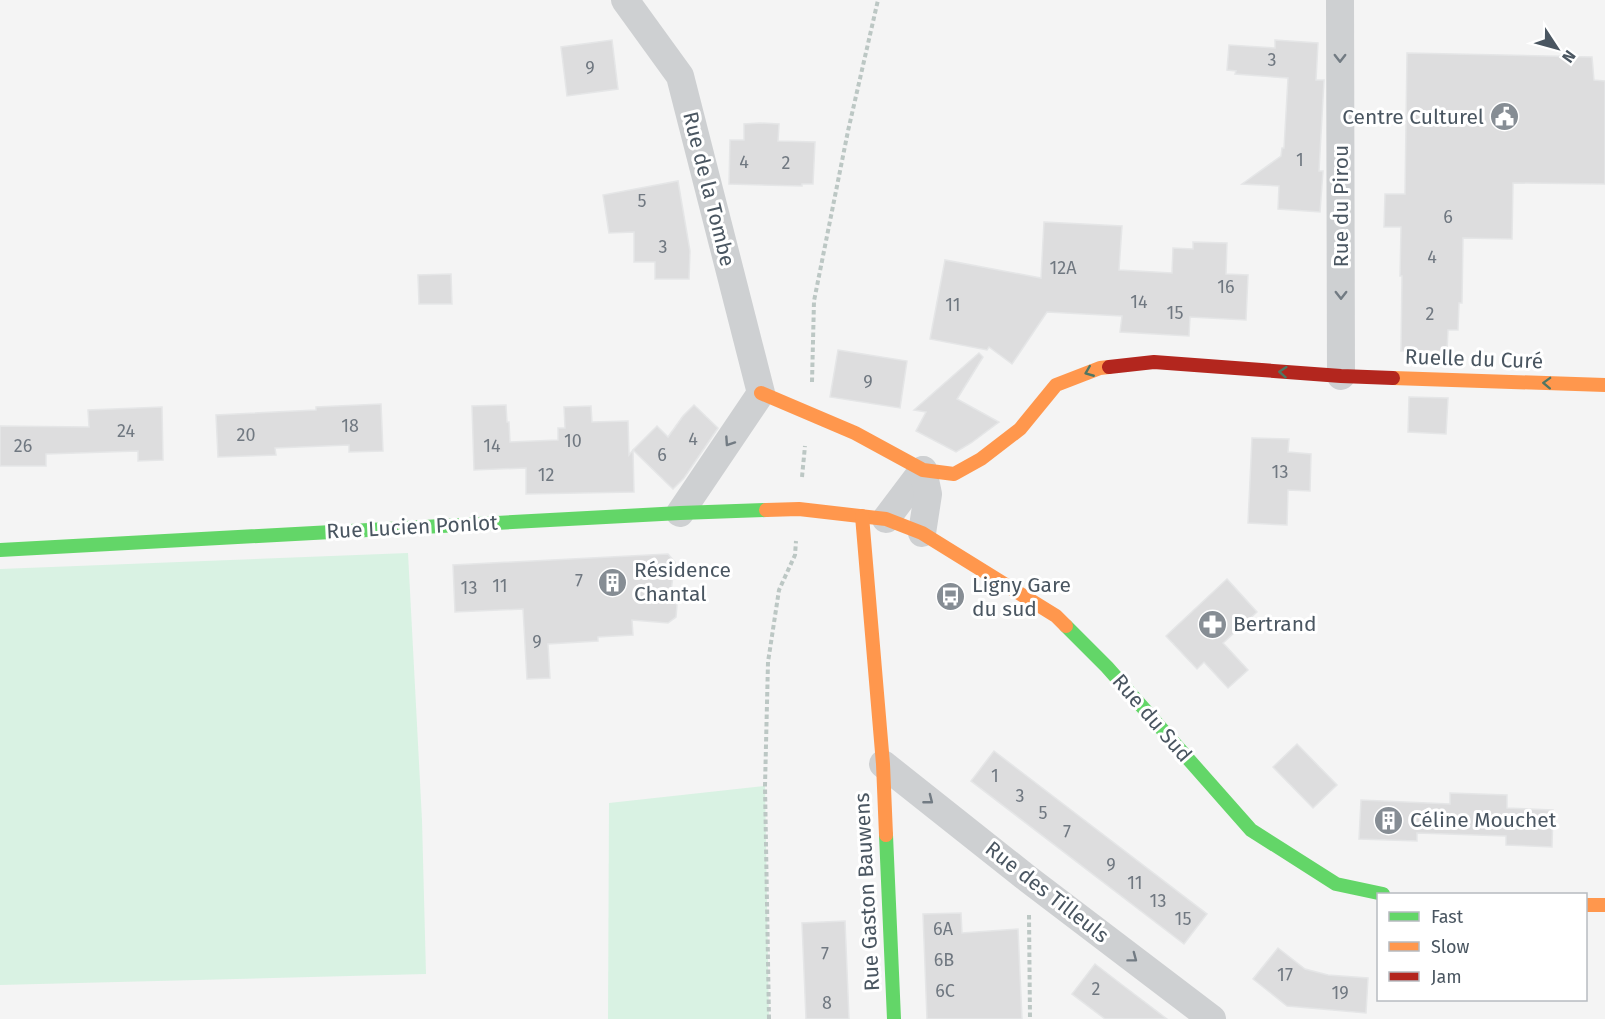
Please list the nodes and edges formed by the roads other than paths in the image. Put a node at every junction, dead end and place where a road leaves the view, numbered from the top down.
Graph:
1 (625, 0) edge
2 (1340, 0) edge
3 (1341, 376) junction
4 (1605, 385) edge
5 (761, 393) junction
6 (923, 470) junction
7 (680, 513) junction
8 (874, 518) junction
9 (922, 533) junction
10 (0, 550) edge
11 (883, 764) junction
12 (1378, 893) edge
13 (1587, 905) edge
14 (1605, 905) edge
15 (894, 1019) edge
16 (1212, 1019) edge

1 - 5 street, Rue de la Tombe
2 -> 3 street, Rue du Pirou
4 -> 3 main road, Ruelle du Curé
3 -> 6 main road
5 - 6 main road
5 -> 7 street
6 - 8 street
6 - 9 street
7 - 8 main road, Rue du Sud
7 - 10 main road, Rue Lucien Ponlot
8 - 9 main road, Rue du Sud
8 - 11 main road
9 - 12 main road, Rue du Sud
11 - 15 main road, Rue Gaston Bauwens
11 -> 16 street, Rue des Tilleuls
13 - 14 main road

